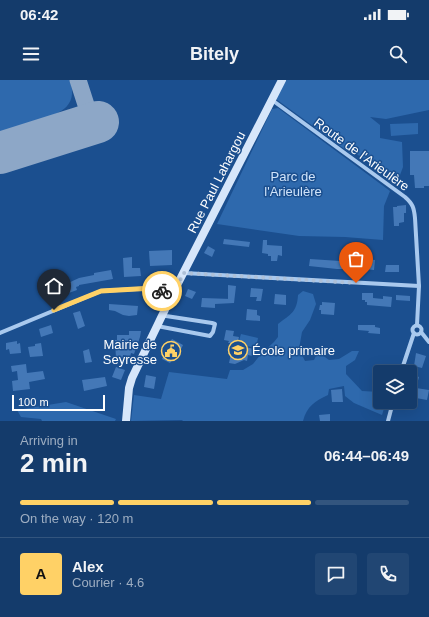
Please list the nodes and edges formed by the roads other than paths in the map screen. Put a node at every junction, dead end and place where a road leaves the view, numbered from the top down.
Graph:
1 (282, 80) edge
2 (272, 99) junction
3 (184, 273) junction
4 (419, 286) junction
5 (172, 295) junction
6 (163, 314) junction
7 (417, 325) junction
8 (157, 326) junction
9 (421, 332) junction
10 (0, 333) edge
11 (414, 333) junction
12 (429, 342) edge
13 (404, 365) edge
14 (391, 409) edge
15 (126, 421) edge
16 (388, 421) edge

1 - 2 street, Rue Paul Lahargou
2 - 3 street, Rue Paul Lahargou
2 - 4 street, Route de l'Arieulère
3 - 4 street
3 - 5 street, Rue Paul Lahargou
4 - 7 street, Route de l'Arieulère
5 - 6 street, Rue Paul Lahargou
5 - 10 street
6 - 8 street, Rue Paul Lahargou
6 - 8 street
7 - 9 street
7 - 11 street
8 - 15 street, Rue Paul Lahargou
9 - 11 street
9 - 12 street
11 - 13 street
14 - 16 street

